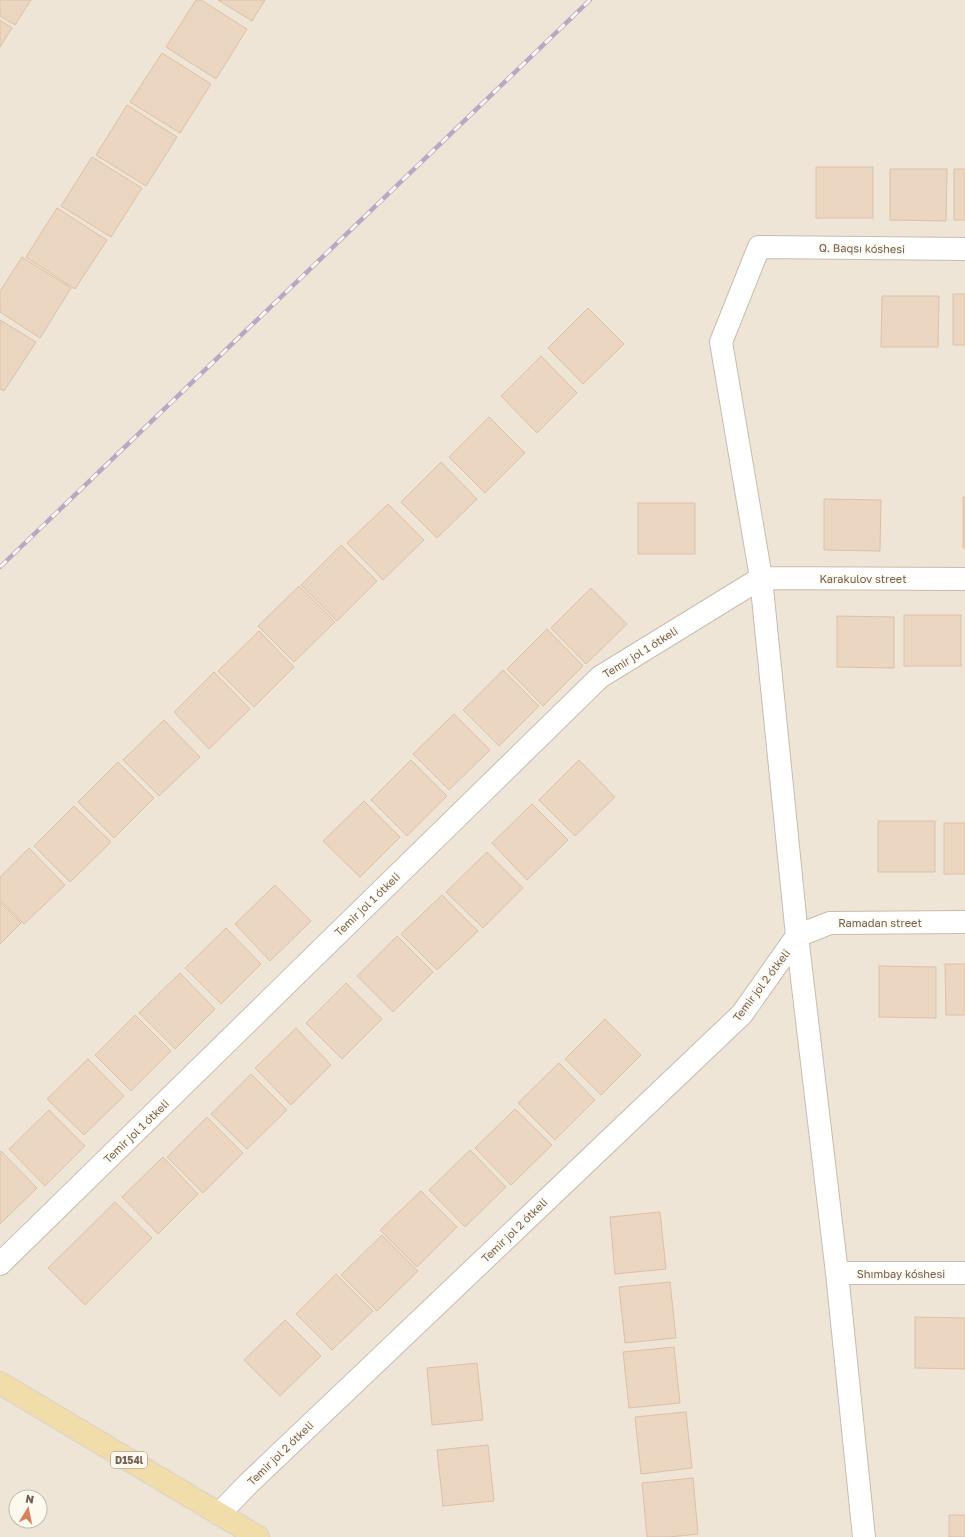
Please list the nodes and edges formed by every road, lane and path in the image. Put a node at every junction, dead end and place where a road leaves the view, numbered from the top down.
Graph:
1 (965, 249) edge
2 (761, 578) junction
3 (965, 579) edge
4 (965, 922) edge
5 (798, 936) junction
6 (0, 1264) edge
7 (836, 1273) junction
8 (965, 1273) edge
9 (0, 1383) edge
10 (219, 1514) junction
11 (258, 1537) edge
12 (864, 1537) edge

1 - 2 street, Q. Baqsı kóshesi
2 - 3 street, Karakulov street
2 - 5 street
2 - 6 street, Temir jol 1 ótkeli
4 - 5 street, Ramadan street
5 - 7 street
5 - 10 street, Temir jol 2 ótkeli
7 - 8 street, Shımbay kóshesi
7 - 12 street
9 - 10 main road, D154l
10 - 11 main road, D154l

